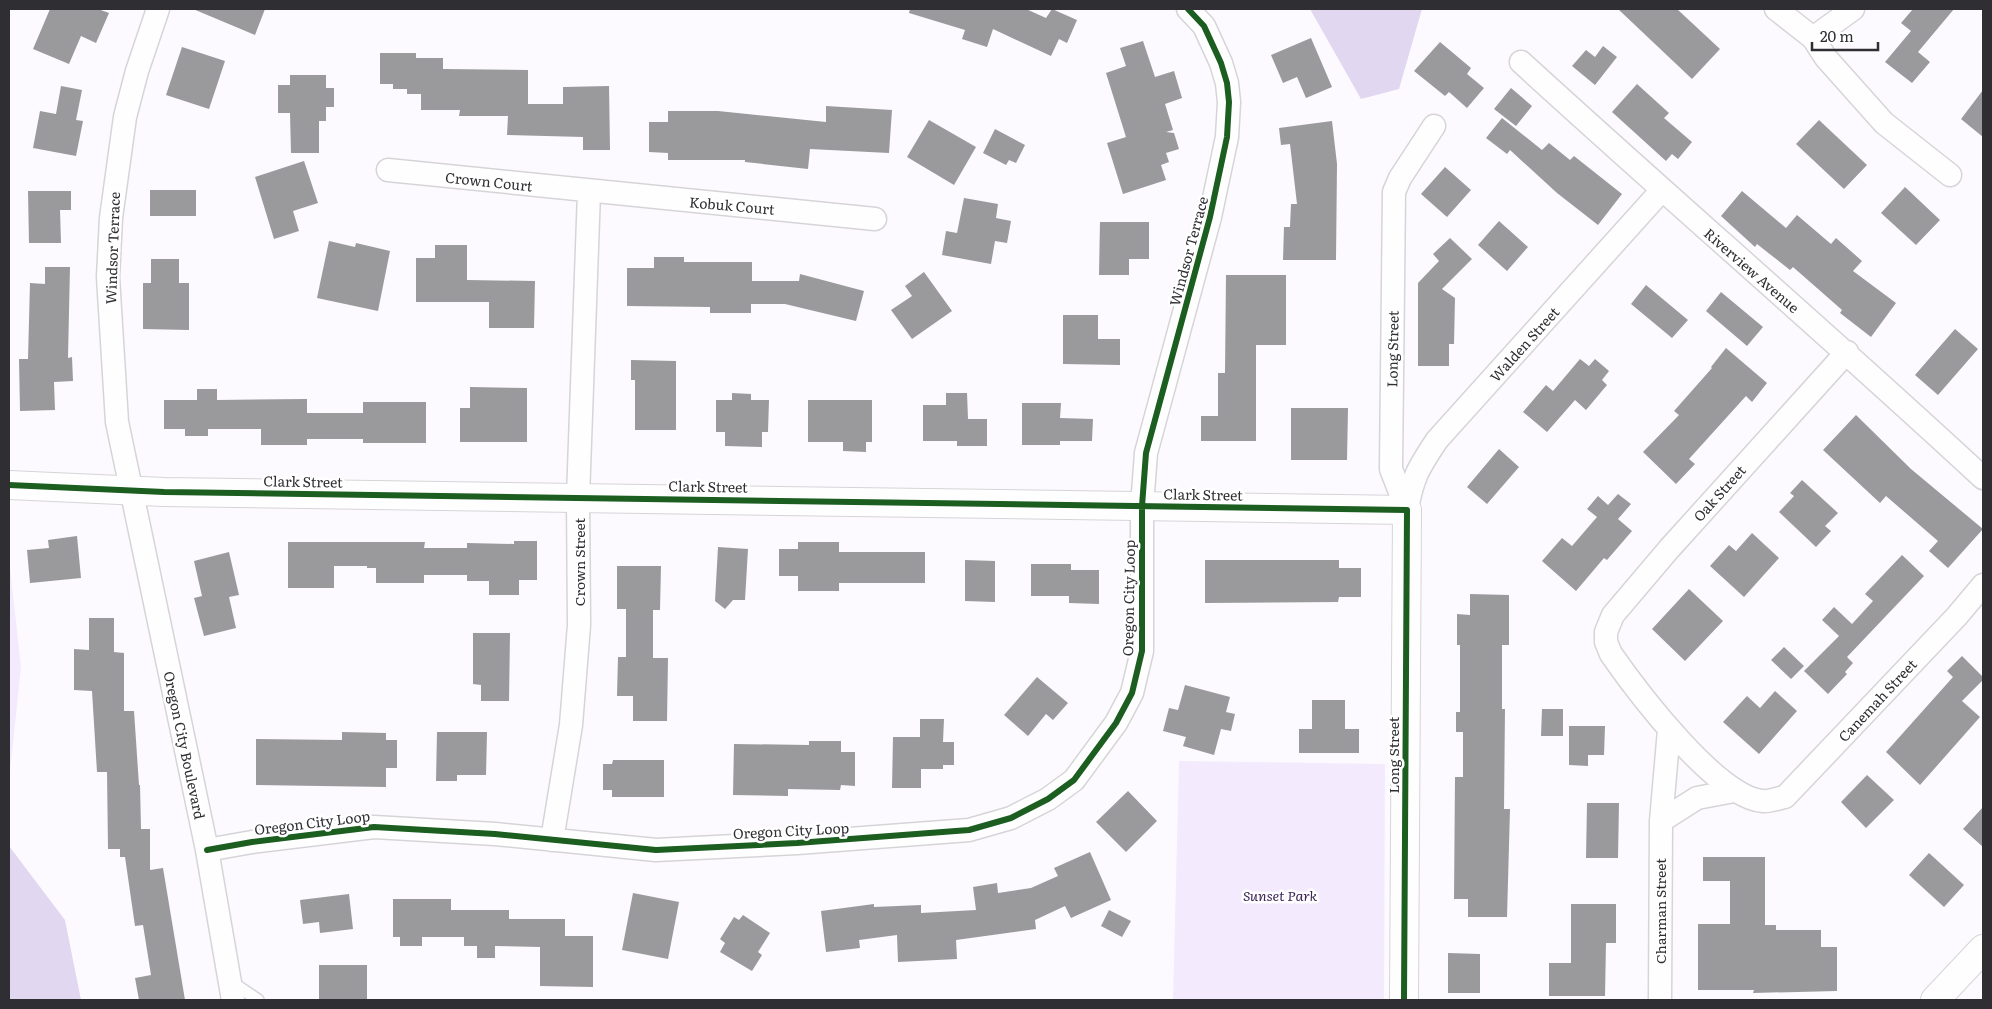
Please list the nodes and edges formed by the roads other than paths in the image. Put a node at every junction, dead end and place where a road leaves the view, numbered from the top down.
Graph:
1 (158, 9) edge
2 (1188, 9) edge
3 (1776, 9) edge
4 (1853, 9) edge
5 (1813, 38) junction
6 (1521, 62) dead end
7 (1434, 126) dead end
8 (388, 170) dead end
9 (1950, 175) dead end
10 (1662, 190) junction
11 (589, 192) junction
12 (876, 219) dead end
13 (1847, 352) junction
14 (1983, 478) edge
15 (9, 485) edge
16 (131, 491) junction
17 (578, 497) junction
18 (1142, 506) junction
19 (1407, 510) junction
20 (1983, 585) edge
21 (1669, 730) junction
22 (1734, 791) junction
23 (1660, 821) junction
24 (552, 840) junction
25 (207, 850) junction
26 (1983, 949) edge
27 (231, 990) edge
28 (258, 1000) edge
29 (1404, 1000) edge
30 (1660, 1000) edge
31 (1935, 1000) edge

1 - 16 street, Windsor Terrace
2 - 18 street, Windsor Terrace
3 - 5 street
4 - 5 street
5 - 9 street
6 - 10 street, Riverview Avenue
7 - 19 street, Long Street
8 - 11 street, Crown Court
10 - 13 street, Riverview Avenue
10 - 19 street, Walden Street
11 - 12 street, Kobuk Court
11 - 17 street, Crown Street
13 - 14 street, Riverview Avenue
13 - 21 street, Oak Street
15 - 16 street, Clark Street
16 - 17 street, Clark Street
16 - 25 street, Oregon City Boulevard
17 - 18 street, Clark Street
17 - 24 street, Crown Street
18 - 19 street, Clark Street
18 - 24 street, Oregon City Loop
19 - 29 street, Long Street
20 - 22 street, Canemah Street
21 - 22 street
21 - 23 street, Charman Street
22 - 23 street
23 - 30 street, Charman Street
24 - 25 street, Oregon City Loop
25 - 27 street, Oregon City Boulevard
26 - 31 street
27 - 28 lane

